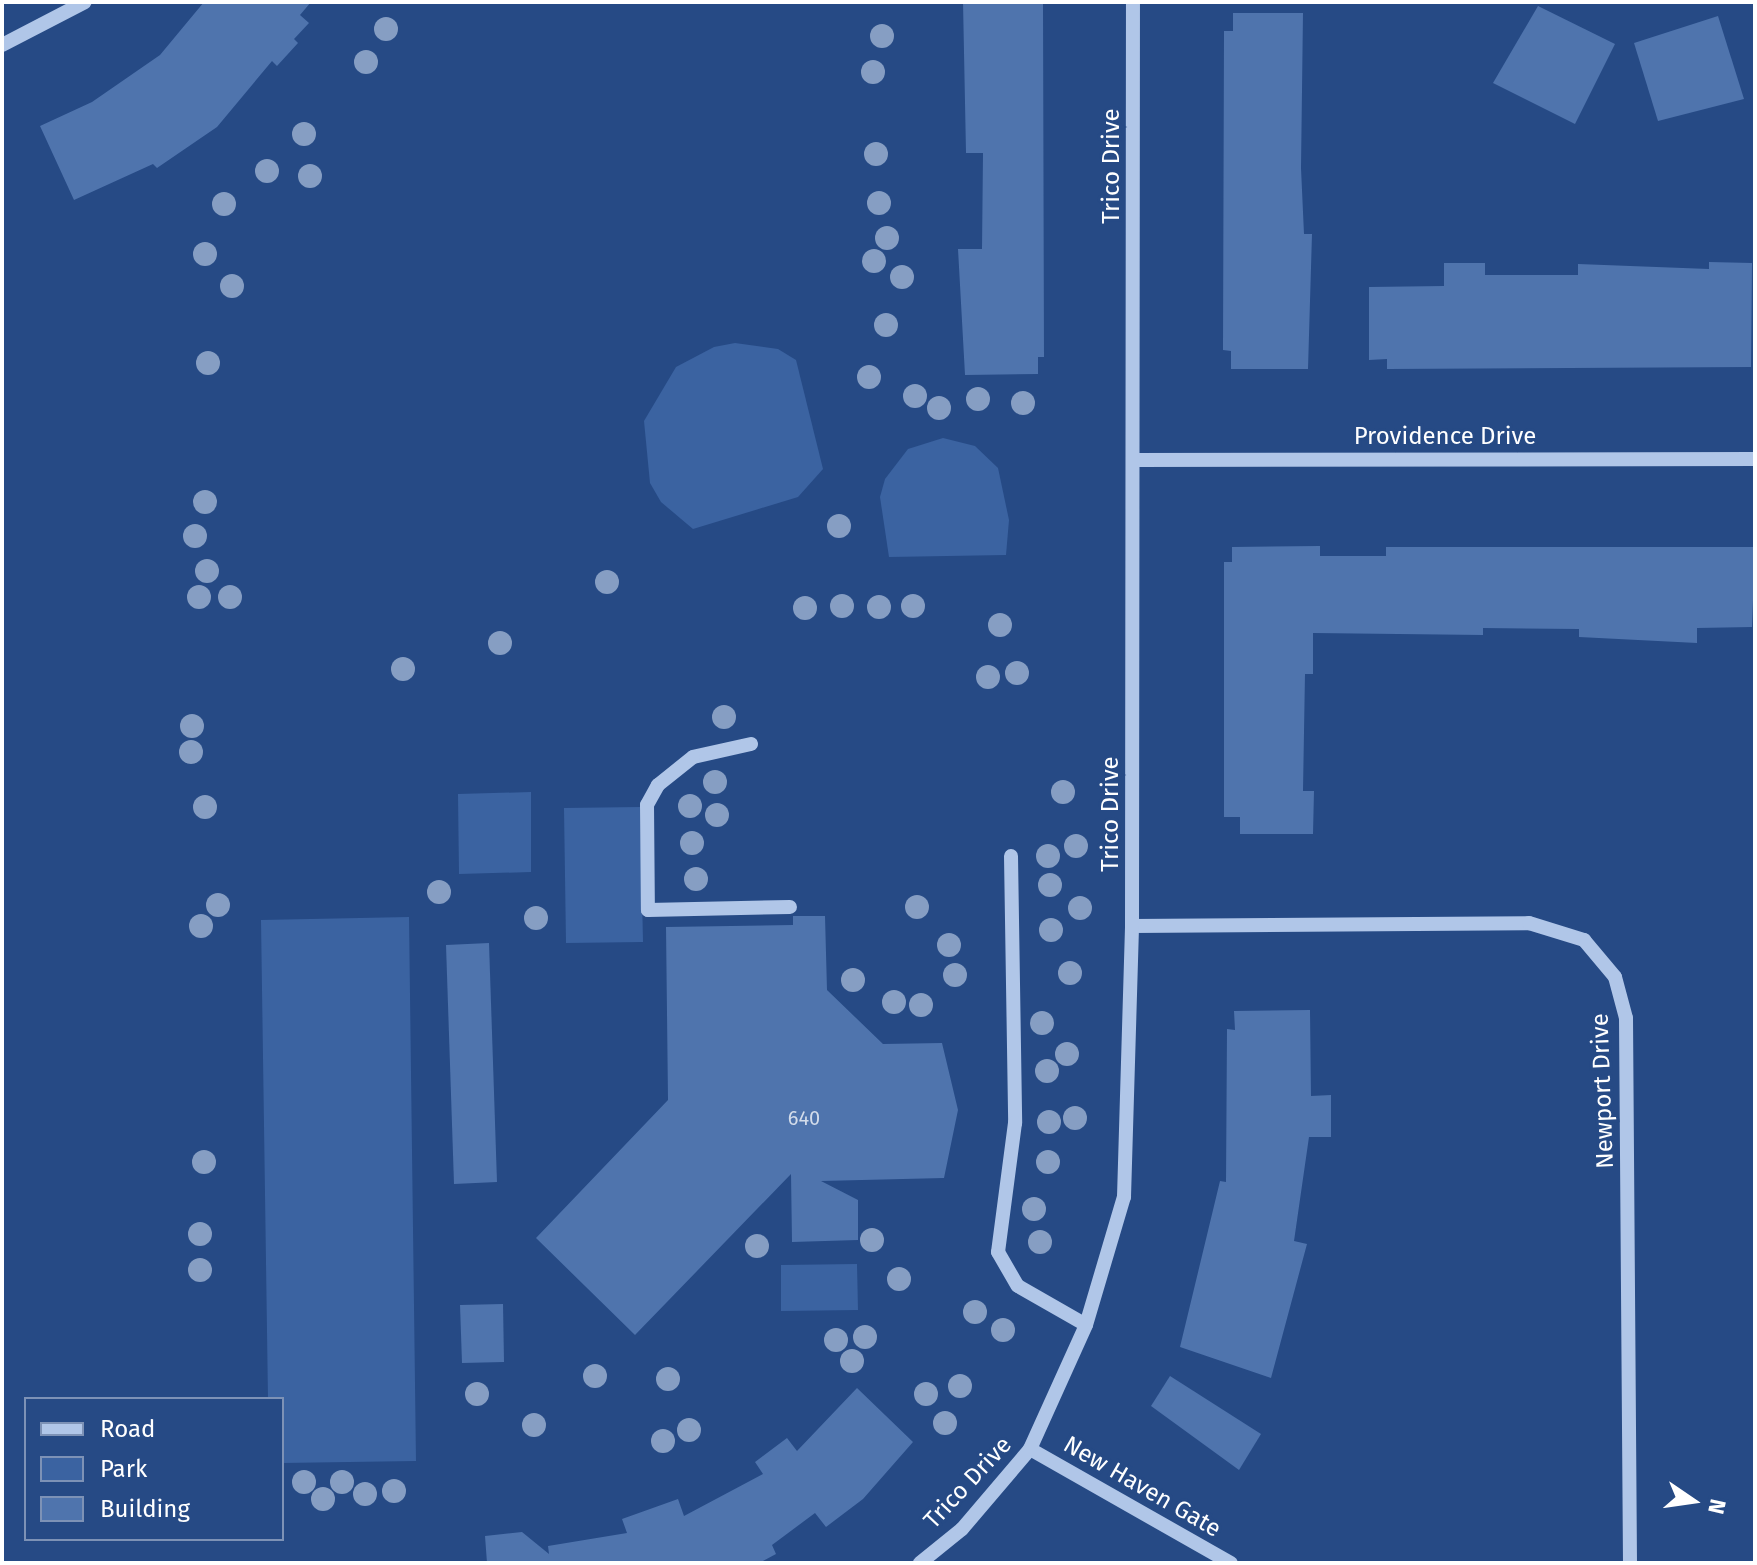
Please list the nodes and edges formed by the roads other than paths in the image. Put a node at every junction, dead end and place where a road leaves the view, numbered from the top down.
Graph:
1 (85, 2) edge
2 (1133, 2) edge
3 (2, 45) edge
4 (1755, 459) edge
5 (1135, 460) junction
6 (751, 744) dead end
7 (1011, 856) dead end
8 (790, 907) dead end
9 (1132, 926) junction
10 (1086, 1325) junction
11 (1030, 1449) junction
12 (920, 1563) edge
13 (1231, 1563) edge
14 (1630, 1563) edge

1 - 3 street
2 - 5 street, Trico Drive
4 - 5 street, Providence Drive
5 - 9 street, Trico Drive
6 - 8 street
7 - 10 street
9 - 10 street, Trico Drive
9 - 14 street, Newport Drive
10 - 11 street, Trico Drive
11 - 12 street, Trico Drive
11 - 13 street, New Haven Gate

